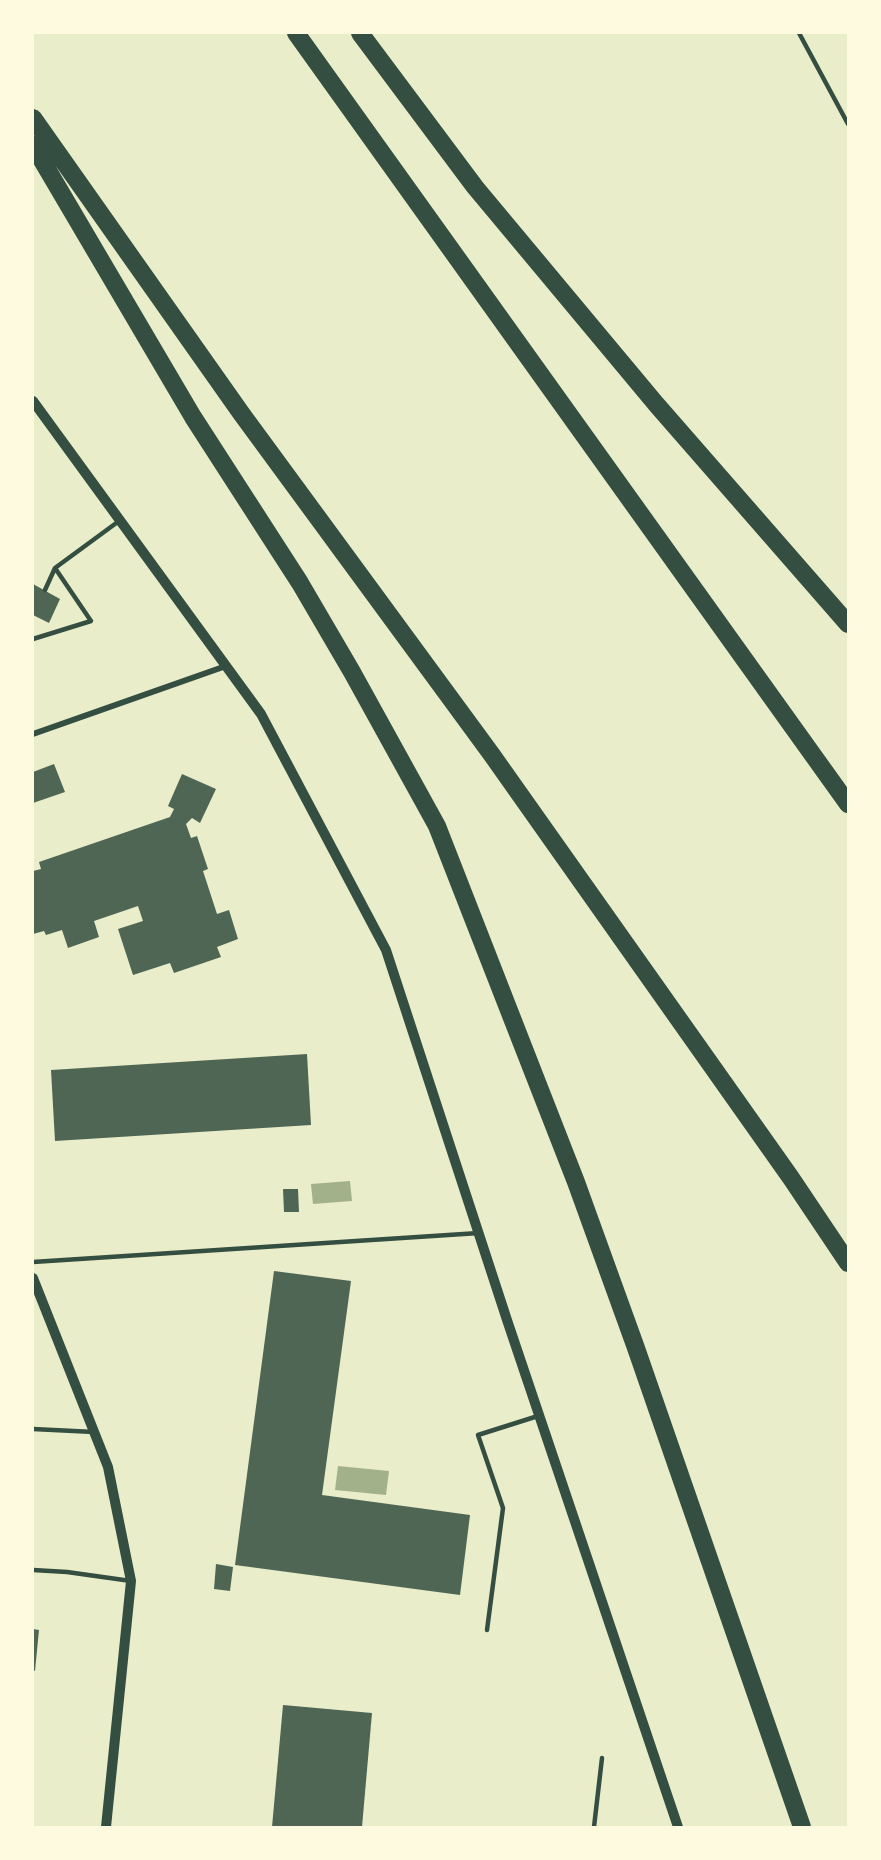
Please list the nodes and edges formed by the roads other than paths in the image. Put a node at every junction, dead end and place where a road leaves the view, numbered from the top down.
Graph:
1 (296, 33) edge
2 (360, 33) edge
3 (800, 33) edge
4 (33, 118) edge
5 (848, 124) edge
6 (33, 145) edge
7 (33, 401) edge
8 (118, 520) junction
9 (55, 568) junction
10 (45, 590) dead end
11 (848, 624) edge
12 (33, 639) edge
13 (226, 666) junction
14 (33, 734) edge
15 (848, 804) edge
16 (479, 1233) junction
17 (33, 1262) edge
18 (848, 1263) edge
19 (33, 1278) edge
20 (540, 1416) junction
21 (33, 1429) edge
22 (94, 1432) junction
23 (33, 1570) edge
24 (131, 1581) junction
25 (487, 1630) dead end
26 (602, 1758) dead end
27 (106, 1827) edge
28 (594, 1827) edge
29 (678, 1827) edge
30 (802, 1827) edge

1 - 15 highway
2 - 11 highway
3 - 5 lane
4 - 18 highway
6 - 30 highway
7 - 8 street
8 - 9 lane
8 - 13 street
9 - 10 lane
9 - 12 lane
13 - 14 street
13 - 16 street
16 - 17 lane
16 - 20 street
19 - 22 street
20 - 25 lane
20 - 29 street
21 - 22 lane
22 - 24 street
23 - 24 lane
24 - 27 street
26 - 28 lane

